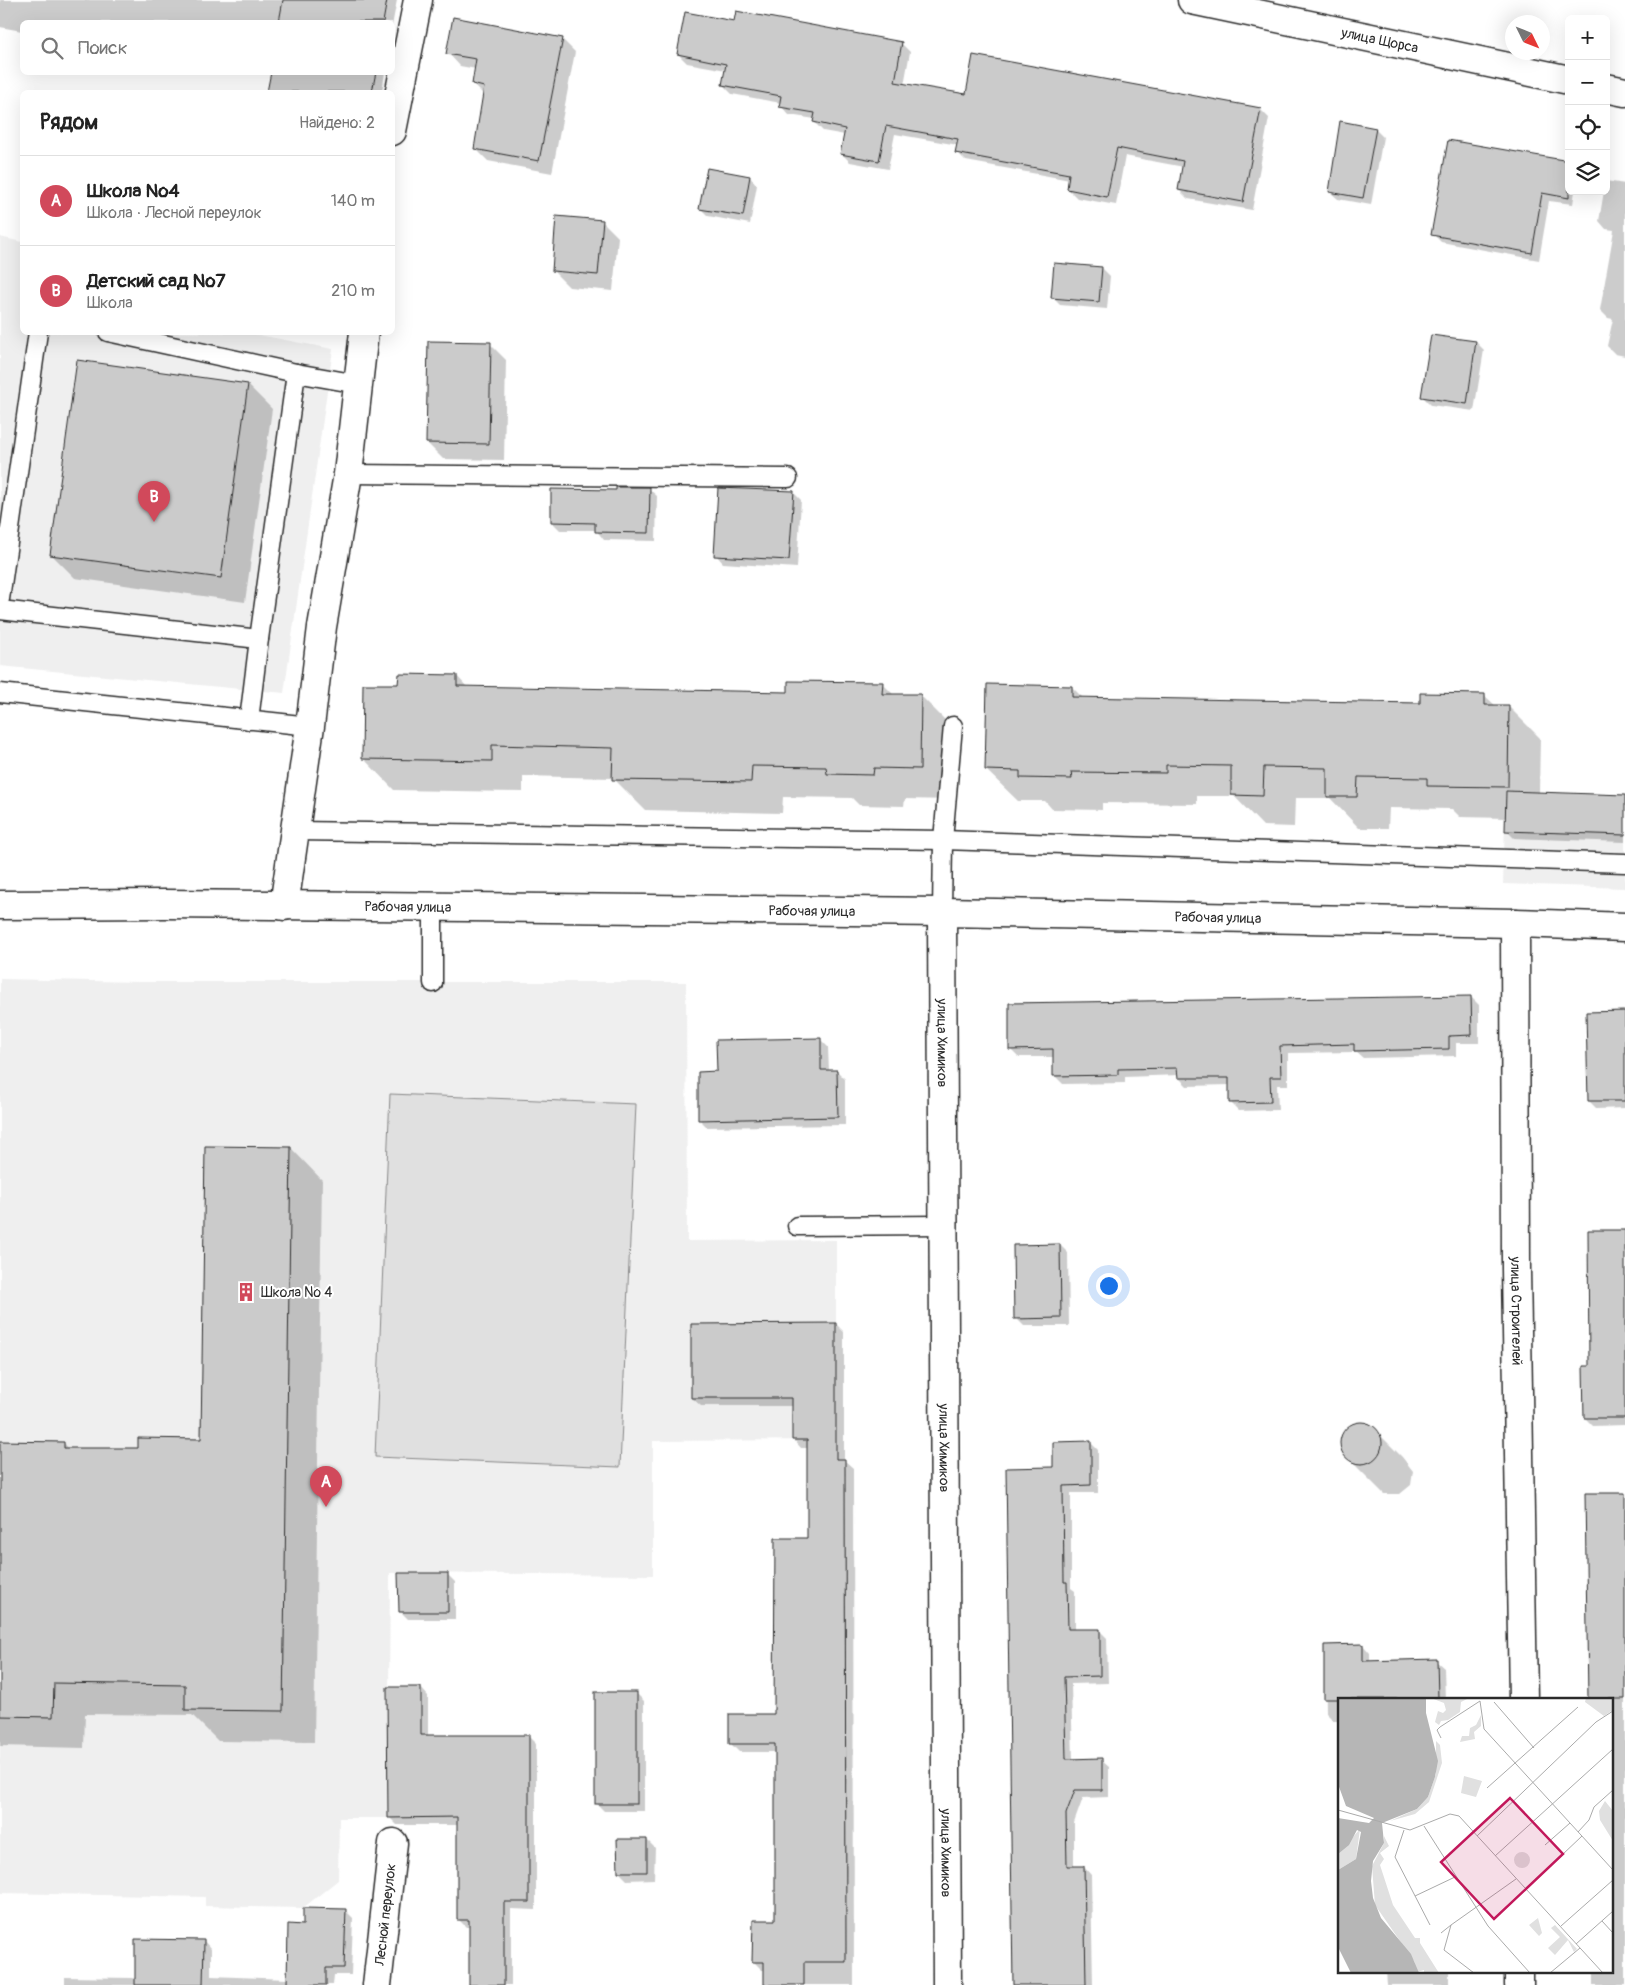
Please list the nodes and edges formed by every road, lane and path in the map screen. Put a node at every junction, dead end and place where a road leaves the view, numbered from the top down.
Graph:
1 (418, 0) edge
2 (1202, 1) edge
3 (1565, 79) edge
4 (1610, 89) edge
5 (1625, 92) edge
6 (395, 116) edge
7 (38, 335) edge
8 (122, 335) edge
9 (364, 335) edge
10 (296, 373) junction
11 (358, 384) junction
12 (348, 474) junction
13 (788, 478) dead end
14 (0, 599) edge
15 (0, 610) edge
16 (259, 640) junction
17 (0, 693) edge
18 (248, 720) junction
19 (310, 726) junction
20 (953, 726) dead end
21 (295, 831) junction
22 (943, 840) junction
23 (1625, 863) edge
24 (0, 904) edge
25 (284, 906) junction
26 (433, 908) junction
27 (942, 912) junction
28 (1515, 923) junction
29 (1625, 928) edge
30 (433, 983) dead end
31 (943, 1225) junction
32 (797, 1226) dead end
33 (1523, 1698) edge
34 (394, 1843) dead end
35 (1519, 1972) edge
36 (377, 1985) edge
37 (947, 1985) edge
38 (1519, 1985) edge

1 - 6 street
2 - 3 street, улица Щорса
4 - 5 street
7 - 14 lane
8 - 10 lane
9 - 11 street
10 - 11 lane
10 - 16 lane
11 - 12 street
12 - 13 lane
12 - 19 street
15 - 16 lane
16 - 18 lane
17 - 18 lane
18 - 19 lane
19 - 21 street
20 - 22 lane
21 - 22 lane
21 - 25 street
22 - 23 lane
22 - 27 lane
24 - 25 street, Рабочая улица
25 - 26 street, Рабочая улица
26 - 27 street, Рабочая улица
26 - 30 lane
27 - 28 street, Рабочая улица
27 - 31 street, улица Химиков
28 - 29 street, Рабочая улица
28 - 33 street, улица Строителей
31 - 32 lane
31 - 37 street, улица Химиков
34 - 36 street, Лесной переулок
35 - 38 street

